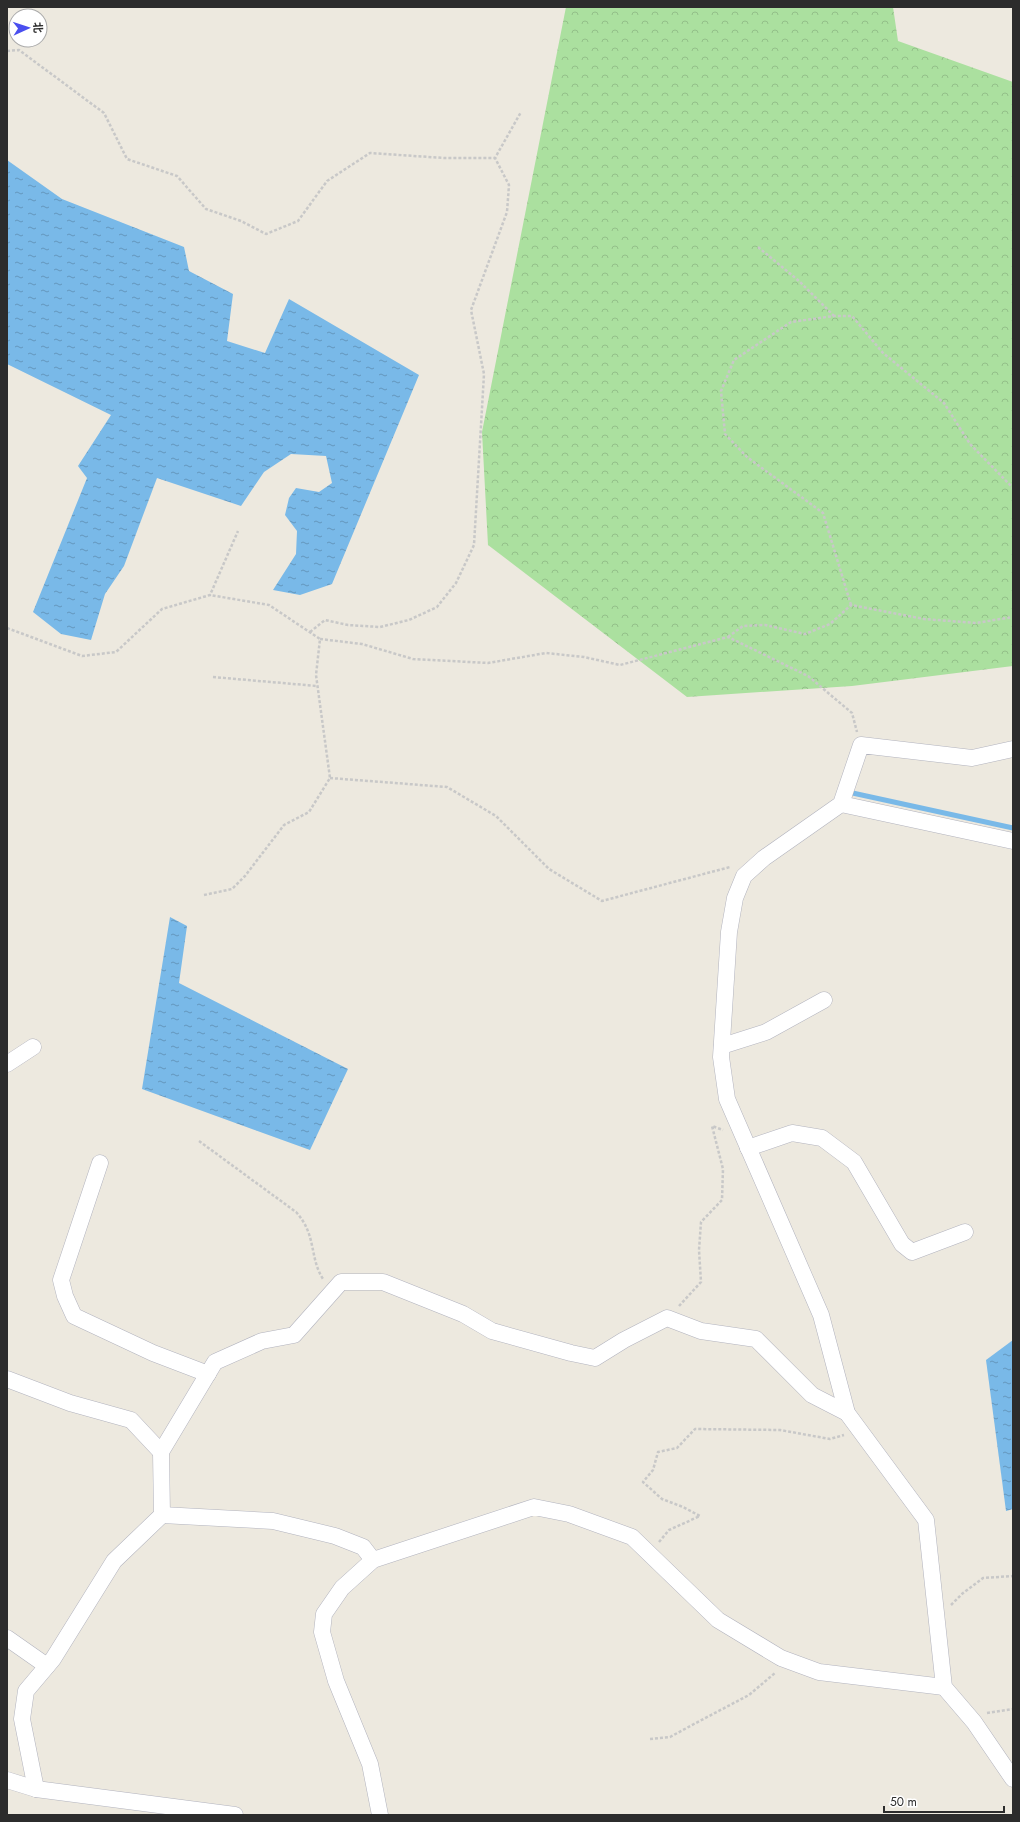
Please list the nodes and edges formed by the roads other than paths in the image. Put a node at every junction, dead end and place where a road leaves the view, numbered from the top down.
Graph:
1 (1013, 749) edge
2 (841, 804) junction
3 (1013, 841) edge
4 (824, 1000) dead end
5 (722, 1046) junction
6 (33, 1047) dead end
7 (7, 1064) edge
8 (746, 1143) junction
9 (100, 1163) dead end
10 (965, 1232) dead end
11 (208, 1374) junction
12 (7, 1379) edge
13 (851, 1418) junction
14 (161, 1452) junction
15 (162, 1515) junction
16 (373, 1560) junction
17 (7, 1638) edge
18 (47, 1666) junction
19 (944, 1687) junction
20 (1013, 1779) edge
21 (7, 1780) edge
22 (36, 1789) junction
23 (235, 1815) edge
24 (380, 1815) edge

1 - 2 lane
2 - 3 lane
2 - 5 lane
4 - 5 lane
5 - 8 lane
6 - 7 lane
8 - 10 lane
8 - 13 lane
9 - 11 lane
11 - 13 lane
11 - 14 lane
12 - 14 lane
13 - 19 lane
14 - 15 lane
15 - 16 lane
15 - 18 lane
16 - 19 lane
16 - 24 lane
17 - 18 lane
18 - 22 lane
19 - 20 lane
21 - 22 lane
22 - 23 lane

